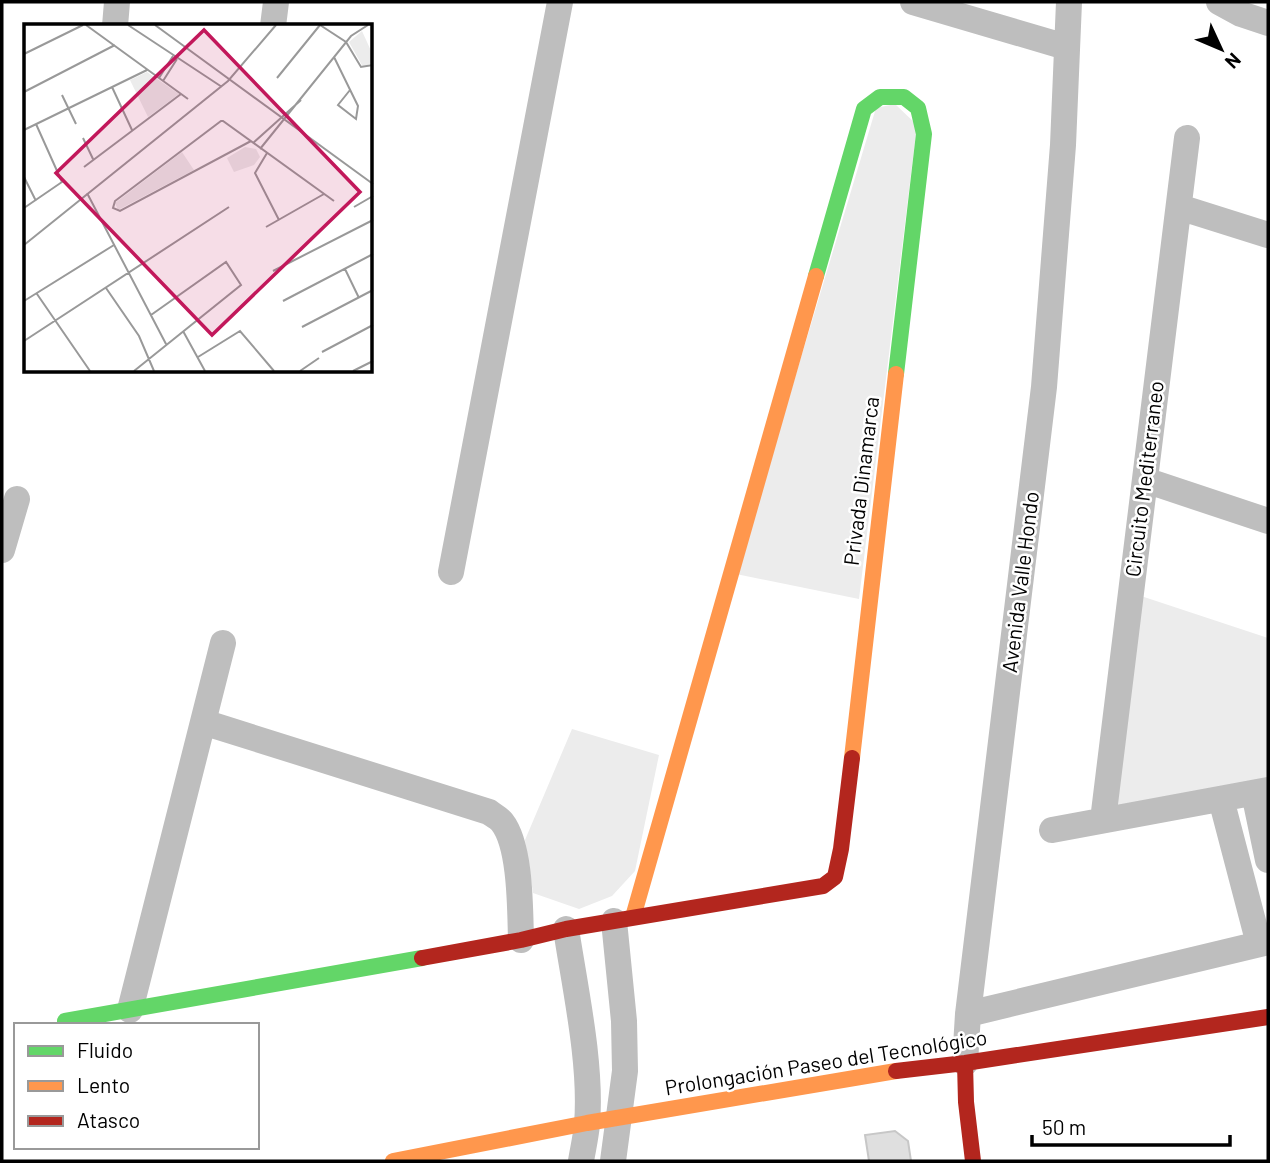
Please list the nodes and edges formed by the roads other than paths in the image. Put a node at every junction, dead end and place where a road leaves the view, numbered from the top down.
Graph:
1 (117, 2) edge
2 (276, 2) edge
3 (560, 2) edge
4 (913, 2) edge
5 (1069, 2) edge
6 (1219, 2) edge
7 (1268, 23) edge
8 (114, 24) edge
9 (273, 24) edge
10 (1066, 47) junction
11 (1187, 138) dead end
12 (1179, 207) junction
13 (1268, 235) edge
14 (1145, 480) junction
15 (17, 499) dead end
16 (1268, 521) edge
17 (2, 550) edge
18 (451, 572) dead end
19 (223, 643) dead end
20 (203, 722) junction
21 (1261, 791) edge
22 (1221, 799) junction
23 (1103, 820) junction
24 (1052, 830) dead end
25 (1268, 860) edge
26 (624, 919) junction
27 (566, 929) junction
28 (521, 940) junction
29 (1264, 943) edge
30 (130, 1010) junction
31 (968, 1014) junction
32 (1268, 1017) edge
33 (65, 1021) dead end
34 (965, 1063) junction
35 (620, 1117) junction
36 (587, 1123) junction
37 (393, 1161) edge
38 (581, 1161) edge
39 (613, 1161) edge
40 (973, 1161) edge

1 - 8 street
2 - 9 street
3 - 18 street
4 - 10 street
5 - 10 street, Avenida Valle Hondo
6 - 7 street
10 - 31 street, Avenida Valle Hondo
11 - 12 street, Circuito Mediterraneo
12 - 13 street
12 - 14 street, Circuito Mediterraneo
14 - 16 street
14 - 23 street, Circuito Mediterraneo
15 - 17 street
19 - 20 street
20 - 28 street
20 - 30 street
21 - 22 street
21 - 25 street
22 - 23 street
22 - 29 street
23 - 24 street
26 - 26 street, Privada Dinamarca
26 - 27 street
26 - 35 street
27 - 28 street
27 - 36 street
28 - 30 street
29 - 31 street
30 - 33 street
31 - 34 street, Avenida Valle Hondo
32 - 34 street, Prolongación Paseo del Tecnológico
34 - 35 street, Prolongación Paseo del Tecnológico
34 - 40 street, Avenida Valle Hondo
35 - 36 street, Prolongación Paseo del Tecnológico
35 - 39 street
36 - 37 street, Prolongación Paseo del Tecnológico
36 - 38 street

